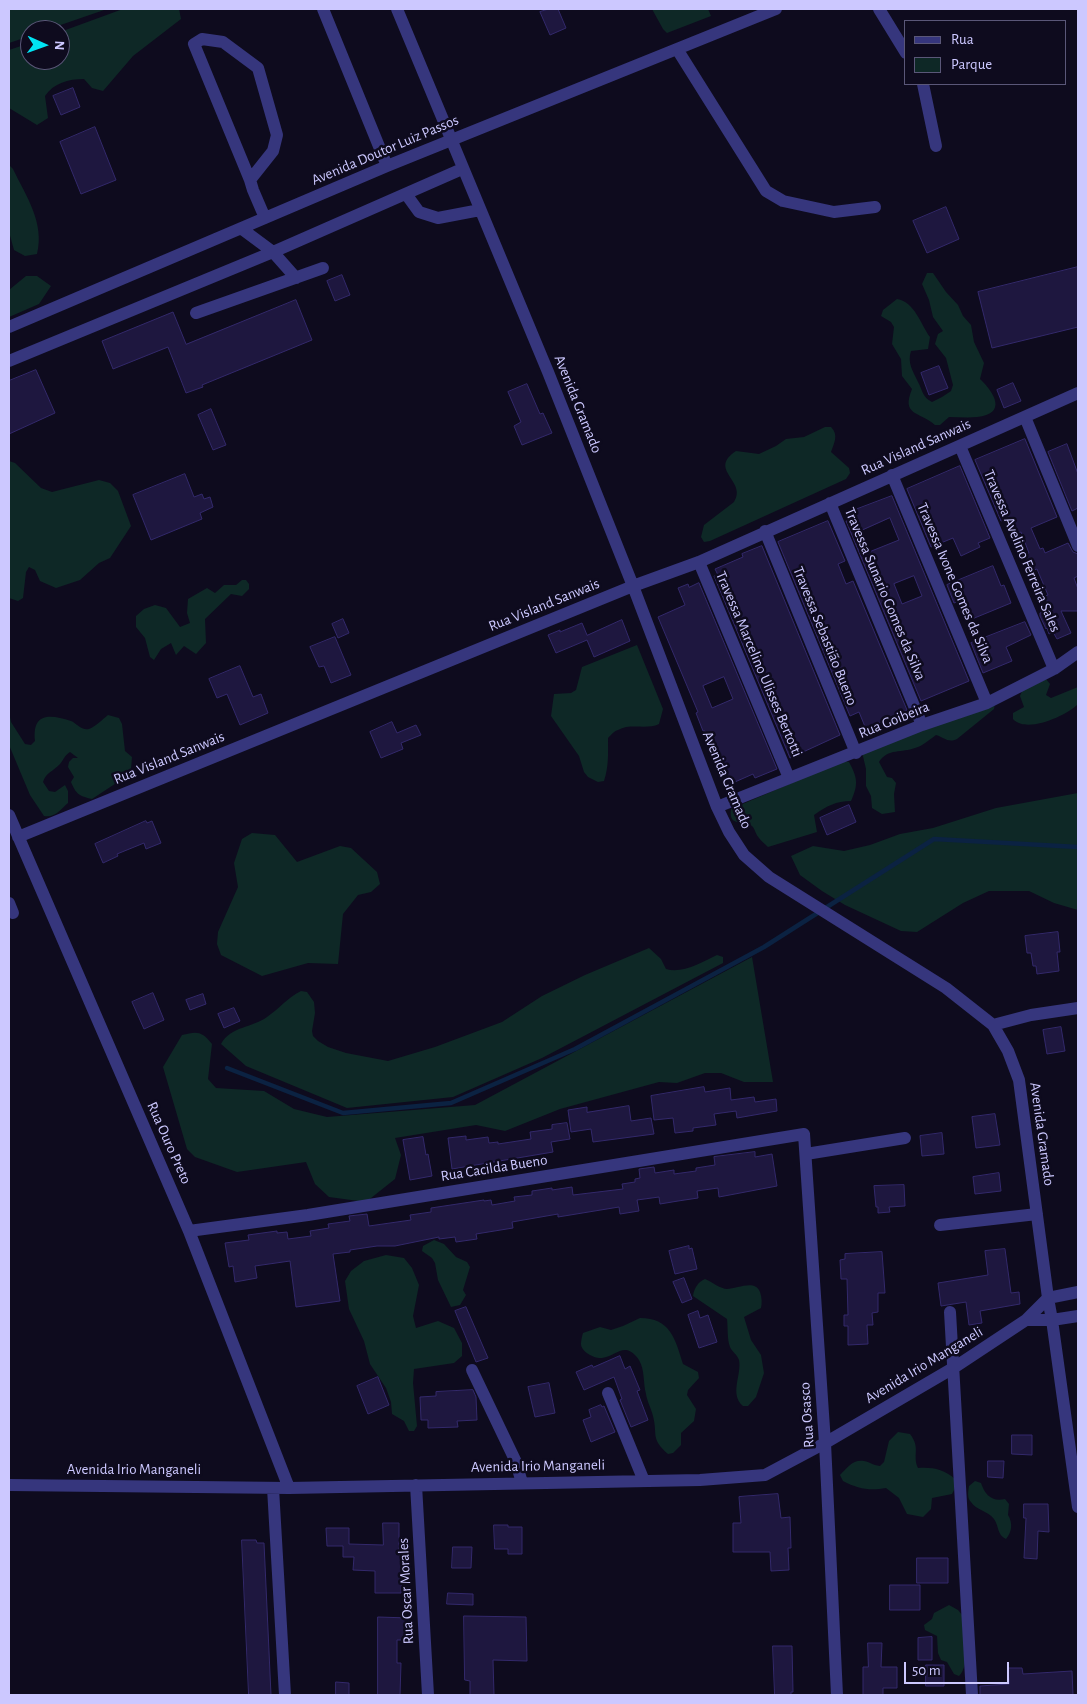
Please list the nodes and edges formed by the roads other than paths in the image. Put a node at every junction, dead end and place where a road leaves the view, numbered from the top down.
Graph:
1 (323, 9) edge
2 (397, 9) edge
3 (776, 9) edge
4 (879, 9) edge
5 (677, 49) junction
6 (904, 50) edge
7 (923, 85) edge
8 (451, 140) junction
9 (936, 146) dead end
10 (387, 166) junction
11 (462, 169) junction
12 (250, 180) junction
13 (406, 194) junction
14 (875, 207) dead end
15 (480, 210) junction
16 (265, 218) junction
17 (242, 229) junction
18 (273, 252) junction
19 (323, 268) dead end
20 (296, 278) junction
21 (196, 313) dead end
22 (9, 328) edge
23 (9, 361) edge
24 (1078, 393) edge
25 (1025, 417) junction
26 (960, 446) junction
27 (892, 475) junction
28 (830, 503) junction
29 (765, 531) junction
30 (1078, 546) edge
31 (699, 562) junction
32 (633, 586) junction
33 (1078, 652) edge
34 (1054, 669) junction
35 (987, 703) junction
36 (922, 725) junction
37 (856, 753) junction
38 (789, 778) junction
39 (718, 807) junction
40 (9, 815) edge
41 (18, 837) junction
42 (1078, 1008) edge
43 (993, 1025) junction
44 (804, 1134) joint
45 (905, 1138) dead end
46 (806, 1154) junction
47 (1037, 1214) junction
48 (940, 1225) dead end
49 (189, 1231) junction
50 (1078, 1292) edge
51 (1048, 1298) junction
52 (950, 1312) dead end
53 (1078, 1316) edge
54 (1026, 1320) junction
55 (1052, 1320) junction
56 (955, 1367) junction
57 (472, 1370) dead end
58 (608, 1392) dead end
59 (825, 1443) junction
60 (644, 1481) junction
61 (522, 1483) junction
62 (9, 1485) edge
63 (416, 1485) junction
64 (273, 1488) junction
65 (290, 1488) junction
66 (1078, 1507) edge
67 (285, 1695) edge
68 (428, 1695) edge
69 (837, 1695) edge
70 (972, 1695) edge

1 - 10 street
2 - 8 street, Avenida Gramado
3 - 5 street, Avenida Doutor Luiz Passos
4 - 6 street
5 - 8 street, Avenida Doutor Luiz Passos
5 - 14 street
7 - 9 street
8 - 10 street, Avenida Doutor Luiz Passos
8 - 11 street, Avenida Gramado
10 - 16 street, Avenida Doutor Luiz Passos
11 - 13 street
11 - 15 street, Avenida Gramado
12 - 12 street
12 - 16 street
13 - 15 street
13 - 18 street
15 - 32 street, Avenida Gramado
16 - 17 street, Avenida Doutor Luiz Passos
17 - 18 street
17 - 22 street, Avenida Doutor Luiz Passos
18 - 20 street
18 - 23 street
19 - 20 street
20 - 21 street
24 - 25 street, Rua Visland Sanwais
25 - 26 street, Rua Visland Sanwais
25 - 30 street
26 - 27 street, Rua Visland Sanwais
26 - 34 street, Travessa Avelino Ferreira Sales
27 - 28 street, Rua Visland Sanwais
27 - 35 street, Travessa Ivone Gomes da Silva
28 - 29 street, Rua Visland Sanwais
28 - 36 street, Travessa Sunario Gomes da Silva
29 - 31 street, Rua Visland Sanwais
29 - 37 street, Travessa Sebastião Bueno
31 - 32 street, Rua Visland Sanwais
31 - 38 street, Travessa Marcelino Ulisses Bertotti
32 - 39 street, Avenida Gramado
32 - 41 street, Rua Visland Sanwais
33 - 34 street, Rua Goibeira
34 - 35 street, Rua Goibeira
35 - 36 street, Rua Goibeira
36 - 37 street, Rua Goibeira
37 - 38 street, Rua Goibeira
38 - 39 street, Rua Goibeira
39 - 43 street, Avenida Gramado
40 - 41 street, Rua Ouro Preto
41 - 49 street, Rua Ouro Preto
42 - 43 street
43 - 47 street, Avenida Gramado
44 - 46 street, Rua Osasco
44 - 49 street, Rua Cacilda Bueno
45 - 46 street
46 - 59 street, Rua Osasco
47 - 48 street
47 - 51 street, Avenida Gramado
49 - 65 street, Rua Ouro Preto
50 - 51 street
51 - 54 street, Avenida Irio Manganeli
51 - 55 street, Avenida Gramado
52 - 56 street
53 - 55 street
54 - 55 street
54 - 56 street, Avenida Irio Manganeli
55 - 66 street, Avenida Gramado
56 - 59 street, Avenida Irio Manganeli
56 - 70 street
57 - 61 street
58 - 60 street
59 - 60 street, Avenida Irio Manganeli
59 - 69 street, Rua Osasco
60 - 61 street, Avenida Irio Manganeli
61 - 63 street, Avenida Irio Manganeli
62 - 64 street, Avenida Irio Manganeli
63 - 65 street, Avenida Irio Manganeli
63 - 68 street, Rua Oscar Morales
64 - 65 street, Avenida Irio Manganeli
64 - 67 street

